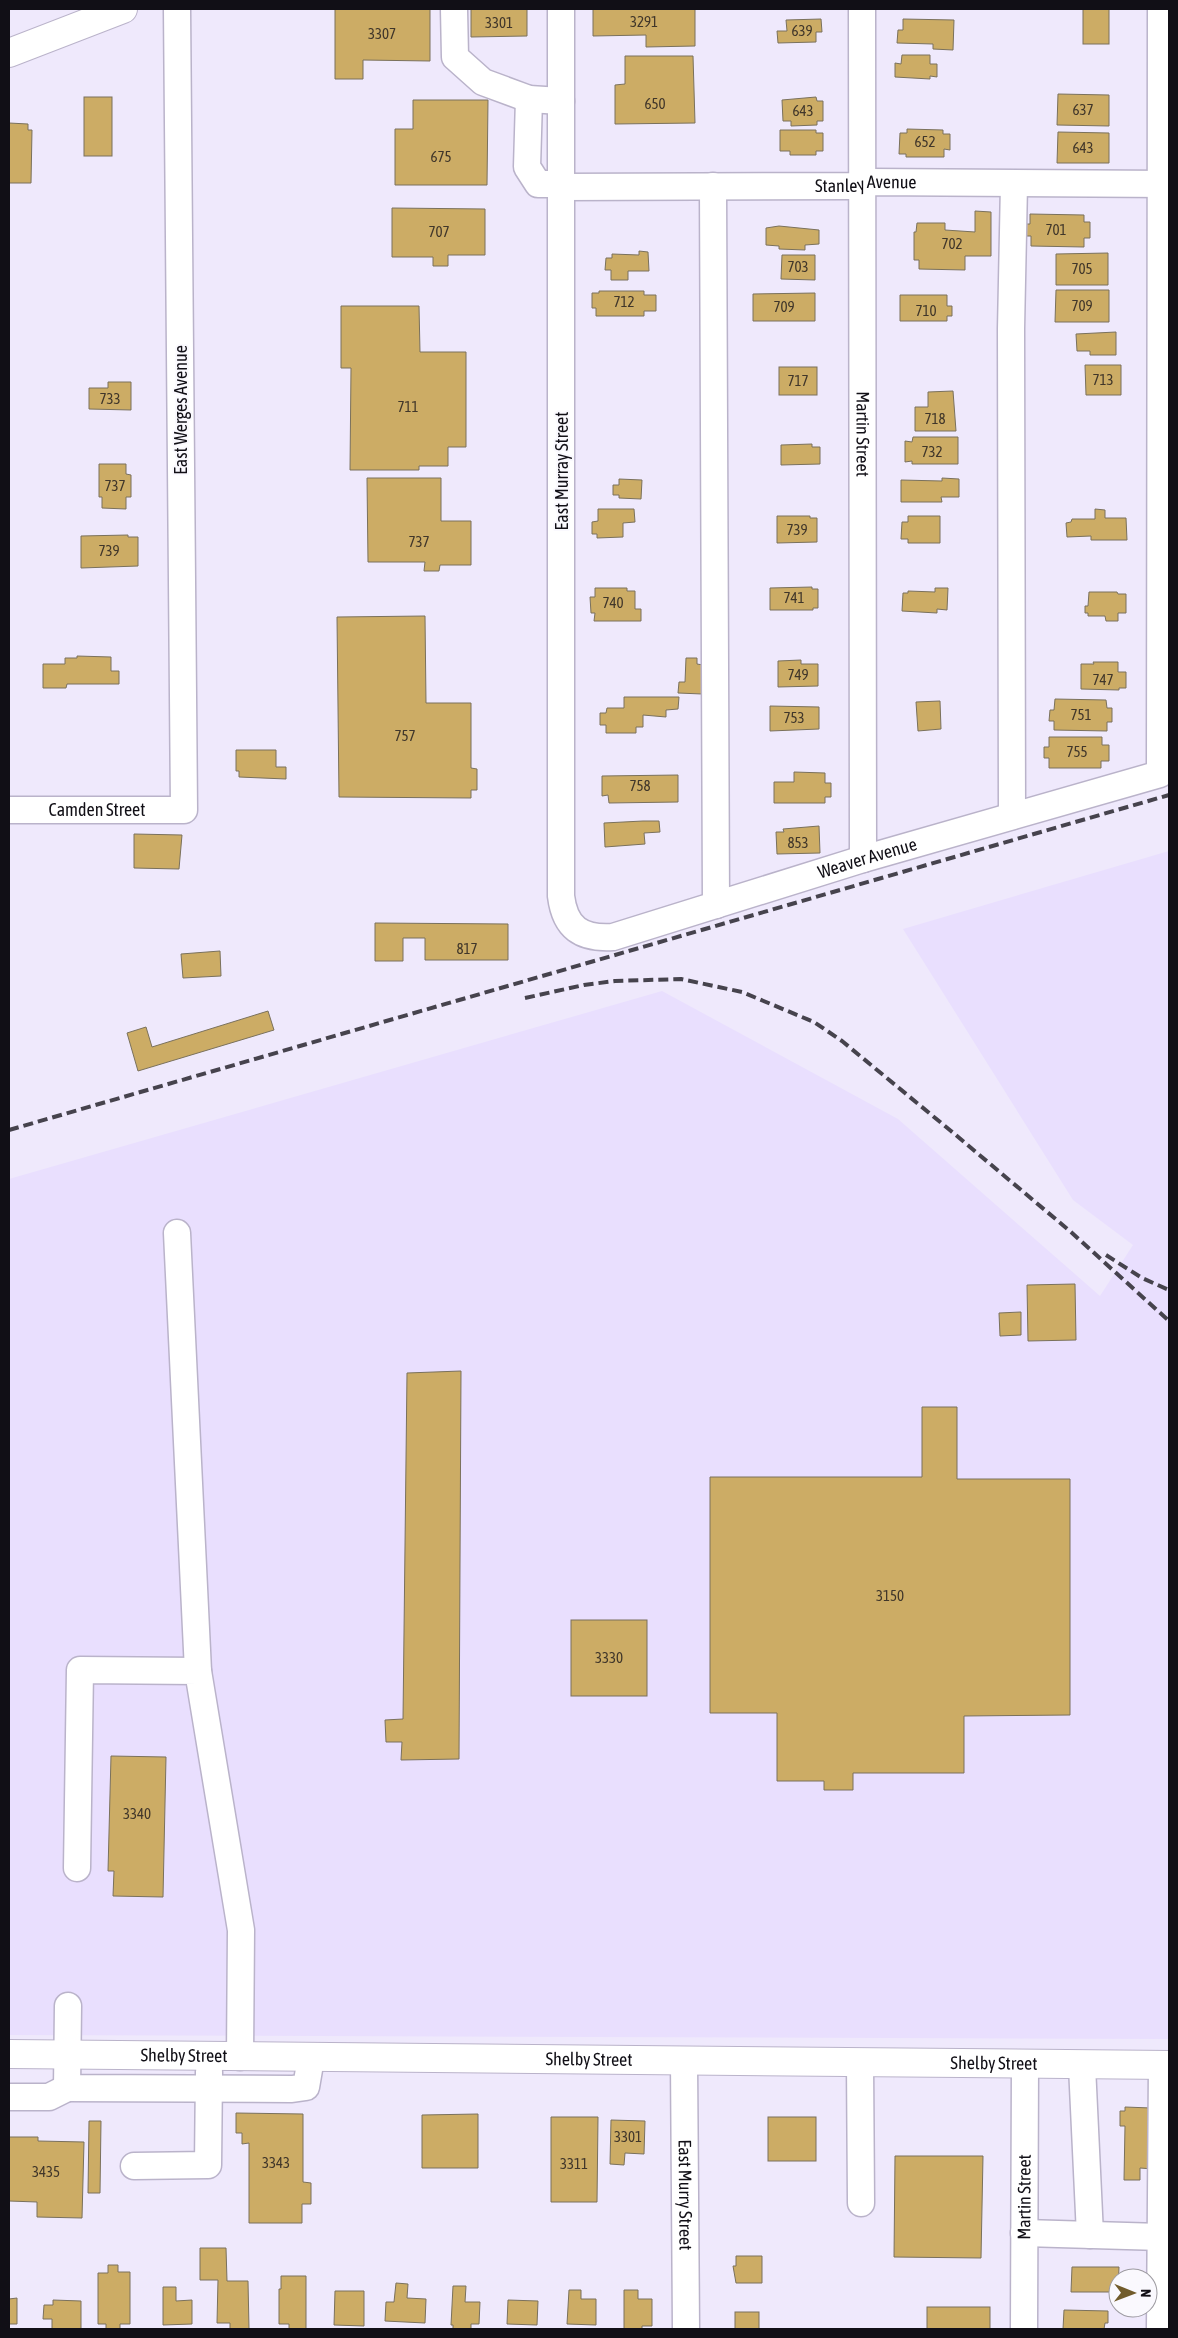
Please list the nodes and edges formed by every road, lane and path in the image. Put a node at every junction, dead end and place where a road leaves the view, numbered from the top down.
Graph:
1 (123, 9) edge
2 (177, 9) edge
3 (454, 9) edge
4 (561, 9) edge
5 (862, 9) edge
6 (1162, 9) edge
7 (9, 54) edge
8 (529, 99) junction
9 (562, 101) junction
10 (862, 183) junction
11 (1014, 184) junction
12 (1165, 184) edge
13 (562, 185) junction
14 (713, 186) junction
15 (1165, 619) edge
16 (9, 810) edge
17 (184, 810) joint
18 (1012, 816) junction
19 (863, 859) junction
20 (716, 905) junction
21 (576, 930) joint
22 (177, 1233) dead end
23 (198, 1672) junction
24 (77, 1868) dead end
25 (68, 2006) dead end
26 (9, 2054) edge
27 (67, 2055) junction
28 (208, 2056) junction
29 (240, 2057) junction
30 (311, 2058) junction
31 (684, 2062) junction
32 (860, 2063) junction
33 (1025, 2064) junction
34 (1166, 2065) edge
35 (1082, 2066) junction
36 (67, 2088) junction
37 (209, 2089) junction
38 (9, 2097) edge
39 (1165, 2143) edge
40 (134, 2166) dead end
41 (861, 2203) dead end
42 (1024, 2233) junction
43 (1090, 2235) junction
44 (1161, 2238) junction
45 (686, 2329) edge
46 (1024, 2329) edge
47 (1160, 2329) edge

1 - 7 main road
2 - 17 street, East Werges Avenue
3 - 8 street
4 - 9 street, East Murray Street
5 - 10 street, Martin Street
6 - 12 street
8 - 9 street
8 - 13 street, Stanley Avenue
9 - 13 street, East Murray Street
10 - 11 street, Stanley Avenue
10 - 14 street, Stanley Avenue
10 - 19 street, Martin Street
11 - 12 street, Stanley Avenue
11 - 18 street
12 - 15 street
13 - 14 street, Stanley Avenue
13 - 21 street, East Murray Street
14 - 20 street
15 - 18 street, Weaver Avenue
16 - 17 street, Camden Street
18 - 19 street, Weaver Avenue
19 - 20 street, Weaver Avenue
20 - 21 street, Weaver Avenue
22 - 23 street
23 - 24 street
23 - 29 street
25 - 27 street
26 - 27 main road, Shelby Street
27 - 28 main road, Shelby Street
27 - 36 street
28 - 29 main road, Shelby Street
28 - 37 street
29 - 30 main road, Shelby Street
30 - 31 main road, Shelby Street
30 - 37 street
31 - 32 main road, Shelby Street
31 - 45 street, East Murry Street
32 - 33 main road, Shelby Street
32 - 41 street
33 - 35 main road, Shelby Street
33 - 42 street, Martin Street
34 - 35 main road, Shelby Street
34 - 39 street
35 - 43 street
36 - 37 street
36 - 38 street
37 - 40 street
39 - 44 street
42 - 43 street
42 - 46 street, Martin Street
43 - 44 street
44 - 47 street

